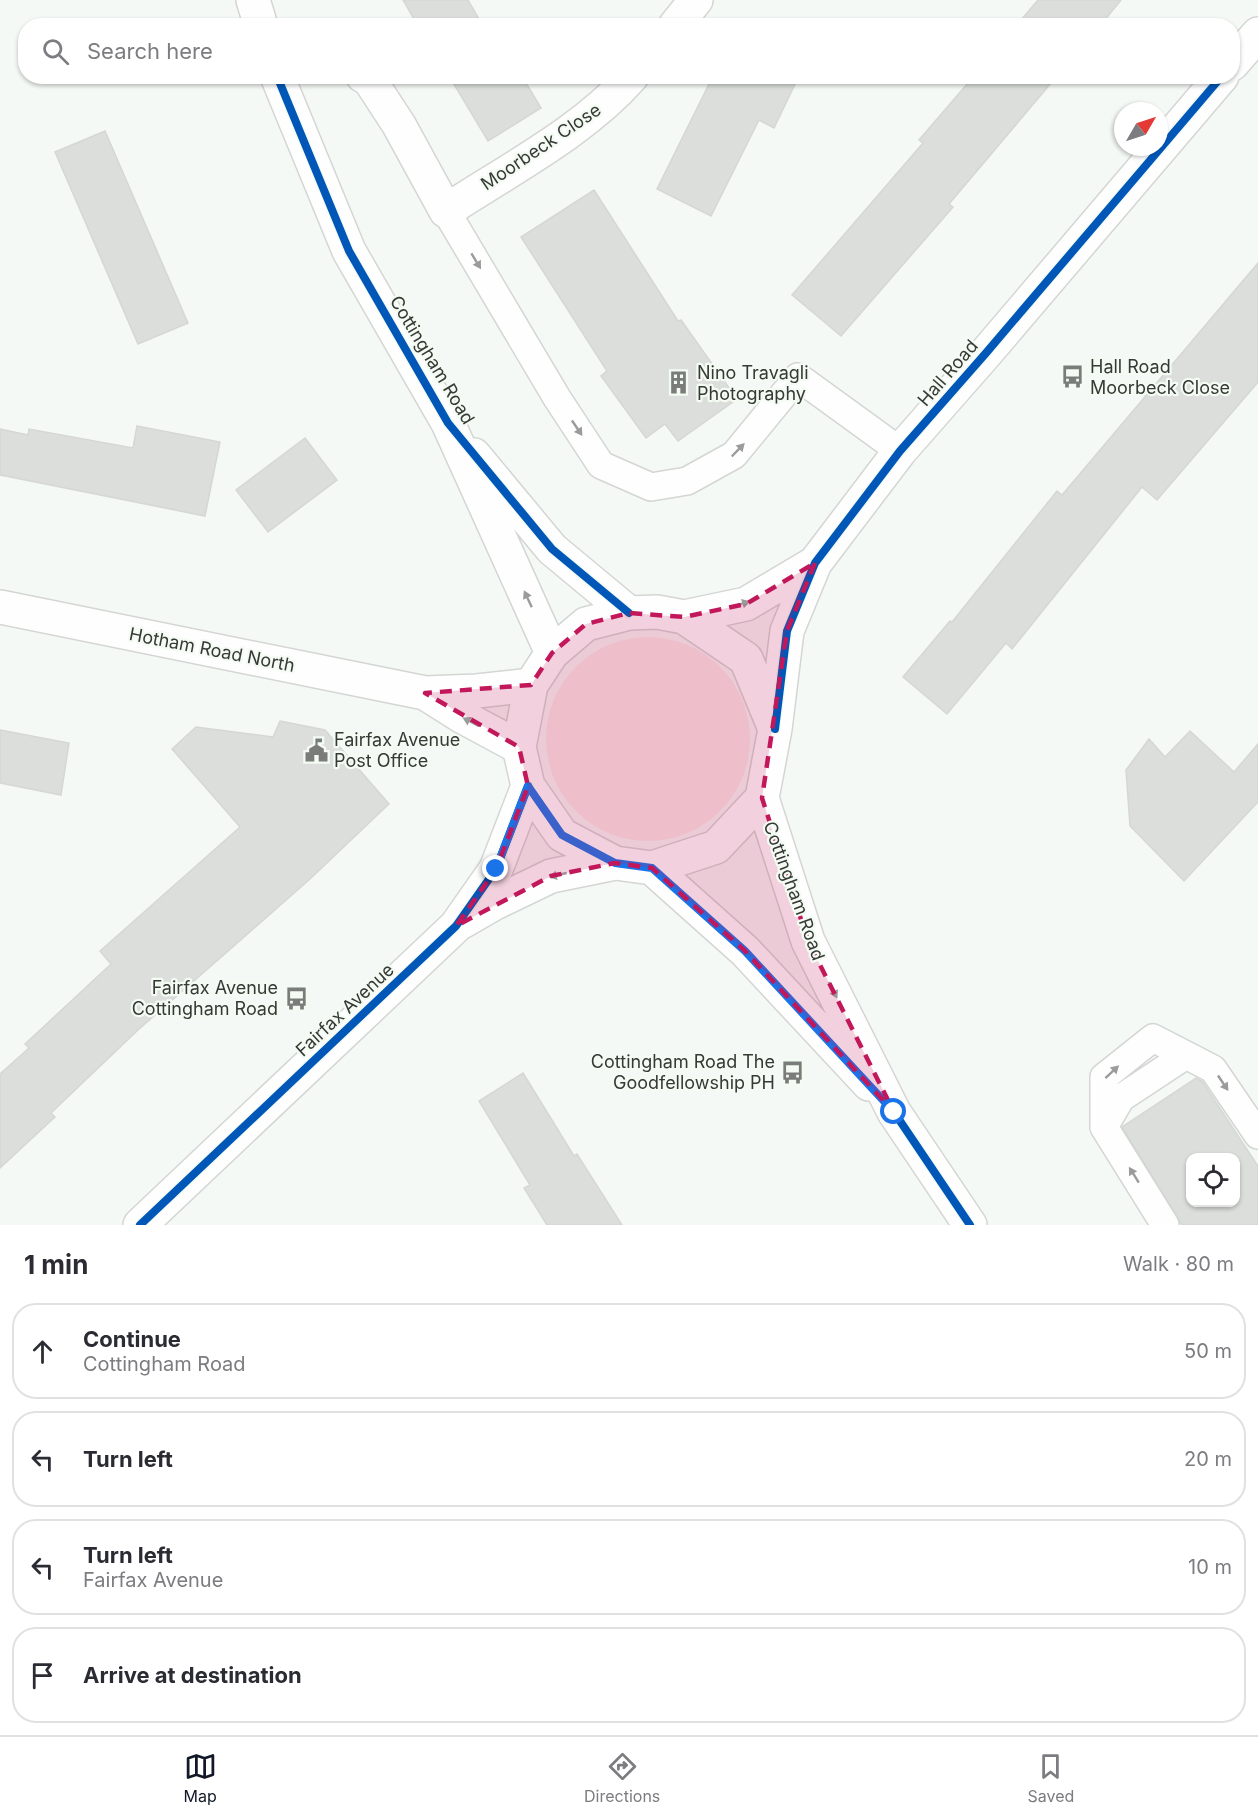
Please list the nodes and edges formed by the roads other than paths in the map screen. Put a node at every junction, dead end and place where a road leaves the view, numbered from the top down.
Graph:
1 (253, 0) edge
2 (696, 0) edge
3 (259, 18) edge
4 (681, 18) edge
5 (1258, 34) edge
6 (1240, 56) edge
7 (284, 84) edge
8 (372, 84) edge
9 (625, 84) edge
10 (1215, 84) edge
11 (446, 211) junction
12 (448, 423) junction
13 (900, 451) junction
14 (815, 563) junction
15 (0, 607) edge
16 (629, 612) junction
17 (684, 617) junction
18 (552, 652) junction
19 (531, 685) junction
20 (425, 693) junction
21 (775, 729) junction
22 (519, 747) junction
23 (528, 786) junction
24 (762, 798) junction
25 (615, 863) junction
26 (652, 868) junction
27 (456, 926) junction
28 (894, 1112) junction
29 (1258, 1135) edge
30 (140, 1225) edge
31 (970, 1225) edge
32 (1165, 1225) edge

1 - 3 street
2 - 4 street
5 - 6 street
7 - 12 street, Cottingham Road
8 - 11 street
9 - 11 street, Moorbeck Close
10 - 13 street, Hall Road
11 -> 13 lane
12 - 16 street, Cottingham Road
18 -> 12 street, Cottingham Road
13 - 14 street, Hall Road
17 -> 14 street, Hall Road
14 - 21 street, Hall Road
15 - 20 street, Hotham Road North
16 - 17 street
16 - 18 street
17 - 21 street
18 - 19 street
19 - 20 street, Hotham Road North
19 - 22 street
22 -> 20 street, Hotham Road North
21 - 24 street, Hall Road
22 - 23 street
23 - 25 street
23 - 27 street, Fairfax Avenue
24 - 26 street
24 -> 28 street, Cottingham Road
25 - 26 street
25 -> 27 street, Fairfax Avenue
26 - 28 street, Cottingham Road
27 - 30 street, Fairfax Avenue
28 - 31 street, Cottingham Road
32 -> 29 lane

